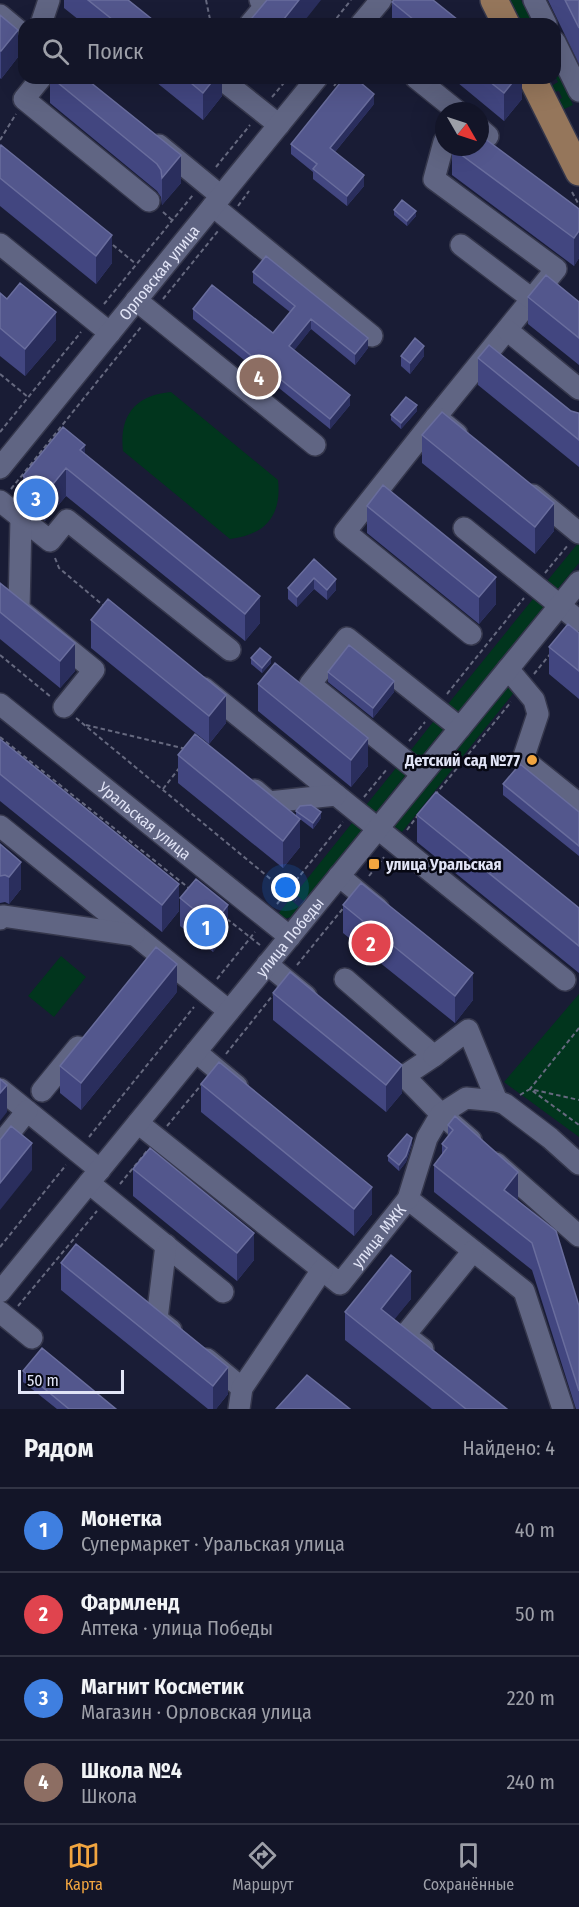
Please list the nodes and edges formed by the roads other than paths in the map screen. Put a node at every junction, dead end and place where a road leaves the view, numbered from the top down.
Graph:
1 (49, 0) edge
2 (260, 0) edge
3 (381, 0) edge
4 (494, 0) edge
5 (534, 0) edge
6 (0, 15) edge
7 (43, 18) edge
8 (255, 18) edge
9 (366, 18) edge
10 (503, 18) edge
11 (543, 18) edge
12 (18, 30) edge
13 (561, 54) edge
14 (36, 84) edge
15 (227, 84) edge
16 (324, 84) edge
17 (424, 84) edge
18 (536, 84) edge
19 (579, 91) edge
20 (445, 102) edge
21 (279, 125) junction
22 (140, 130) edge
23 (572, 142) edge
24 (440, 156) edge
25 (579, 172) edge
26 (149, 201) dead end
27 (220, 207) junction
28 (0, 244) edge
29 (461, 245) dead end
30 (532, 299) junction
31 (144, 307) junction
32 (507, 330) junction
33 (110, 333) junction
34 (372, 336) dead end
35 (488, 354) junction
36 (506, 369) edge
37 (579, 389) edge
38 (436, 417) junction
39 (315, 445) dead end
40 (472, 446) edge
41 (0, 468) edge
42 (516, 482) edge
43 (0, 502) edge
44 (21, 518) junction
45 (464, 528) dead end
46 (579, 532) edge
47 (579, 582) edge
48 (0, 594) edge
49 (559, 606) junction
50 (19, 609) junction
51 (579, 621) edge
52 (471, 634) dead end
53 (230, 650) dead end
54 (508, 669) junction
55 (190, 676) edge
56 (0, 704) edge
57 (64, 707) road end
58 (459, 728) junction
59 (422, 774) junction
60 (241, 779) edge
61 (336, 795) junction
62 (579, 804) edge
63 (0, 825) edge
64 (378, 829) junction
65 (339, 876) junction
66 (0, 919) edge
67 (393, 919) edge
68 (135, 935) junction
69 (290, 937) junction
70 (155, 951) junction
71 (270, 961) junction
72 (140, 970) edge
73 (345, 979) dead end
74 (565, 980) dead end
75 (322, 1009) edge
76 (229, 1011) junction
77 (87, 1035) edge
78 (196, 1052) junction
79 (434, 1056) junction
80 (386, 1061) edge
81 (404, 1076) junction
82 (0, 1089) edge
83 (42, 1091) dead end
84 (251, 1097) edge
85 (496, 1101) junction
86 (27, 1111) junction
87 (441, 1114) junction
88 (138, 1123) junction
89 (0, 1145) edge
90 (579, 1164) edge
91 (94, 1176) junction
92 (408, 1199) junction
93 (579, 1236) edge
94 (165, 1245) junction
95 (473, 1251) junction
96 (322, 1270) junction
97 (0, 1292) edge
98 (223, 1292) dead end
99 (138, 1304) edge
100 (0, 1312) edge
101 (157, 1318) junction
102 (32, 1338) dead end
103 (442, 1364) edge
104 (240, 1399) edge
105 (563, 1409) edge

1 - 7 street
2 - 8 street
3 - 9 street
4 - 10 main road
5 - 11 street
6 - 12 street
13 - 19 street
14 - 26 street
15 - 21 street
16 - 21 street, Орловская улица
17 - 20 street
18 - 23 main road
21 - 27 street, Орловская улица
22 - 27 street
23 - 25 main road
24 - 30 street
27 - 31 street, Орловская улица
27 - 34 street
28 - 33 street
29 - 30 street
30 - 32 street
31 - 33 street, Орловская улица
31 - 39 street
32 - 35 street
32 - 37 street
33 - 41 street, Орловская улица
35 - 36 street
35 - 38 street
38 - 40 street
38 - 52 street
42 - 46 street
43 - 44 street
44 - 50 street
44 - 53 street
45 - 49 street
47 - 49 street, улица Победы
48 - 50 street
49 - 51 street
49 - 54 street, улица Победы
50 - 57 street
54 - 58 street, улица Победы
54 - 62 street
55 - 61 street
56 - 69 street, Уральская улица
58 - 59 street, улица Победы
58 - 59 street
59 - 64 street, улица Победы
60 - 61 street
61 - 64 street
63 - 68 street
64 - 65 street, улица Победы
64 - 74 street
65 - 67 street
65 - 69 street, улица Победы
66 - 68 street
68 - 70 street
69 - 71 street, улица Победы
70 - 72 street
70 - 76 street
71 - 75 street
71 - 76 street, улица Победы
73 - 79 street
76 - 78 street, улица Победы
77 - 83 street
78 - 84 street
78 - 88 street, улица Победы
79 - 81 street
79 - 85 street
80 - 81 street
81 - 87 street
82 - 86 street
85 - 87 street
85 - 90 street
86 - 89 street
86 - 91 street
87 - 92 street
87 - 93 street
88 - 91 street, улица Победы
88 - 96 street, улица МЖК
91 - 94 street
91 - 97 street, улица Победы
92 - 95 street, улица МЖК
92 - 96 street, улица МЖК
94 - 98 street
94 - 101 street
95 - 103 street
95 - 105 street, улица МЖК
96 - 104 street
99 - 101 street
100 - 102 street
101 - 104 street

